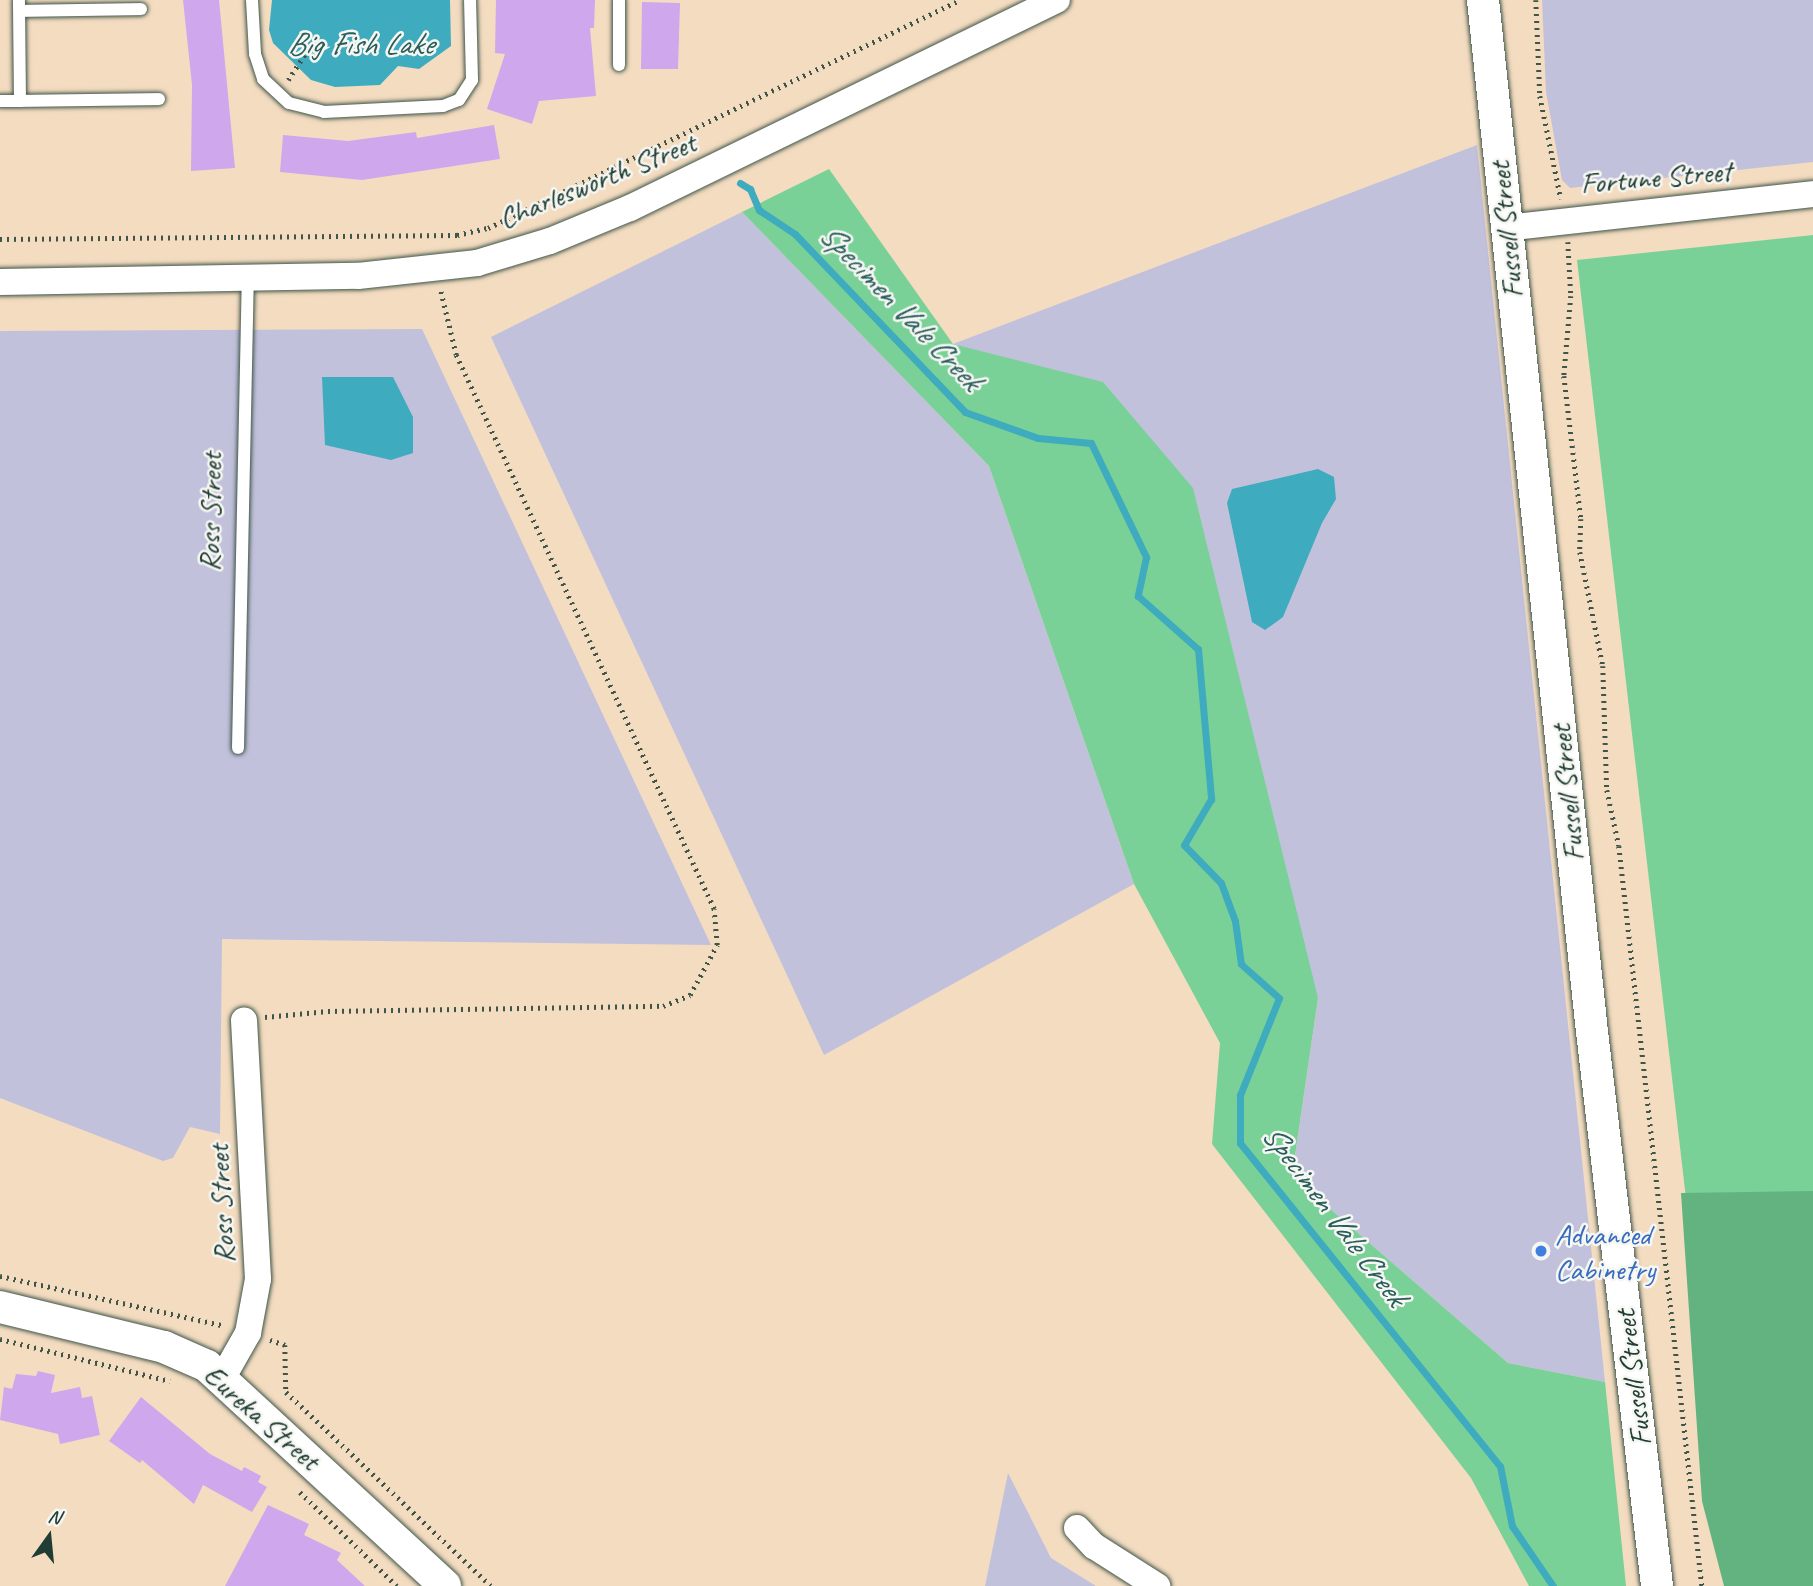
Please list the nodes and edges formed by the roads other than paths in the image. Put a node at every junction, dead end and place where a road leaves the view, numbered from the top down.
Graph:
1 (252, 0) edge
2 (470, 0) edge
3 (619, 0) edge
4 (1057, 0) edge
5 (1483, 0) edge
6 (20, 5) edge
7 (141, 9) dead end
8 (619, 65) dead end
9 (159, 99) dead end
10 (0, 101) edge
11 (20, 101) junction
12 (1813, 194) edge
13 (1506, 228) junction
14 (248, 278) junction
15 (0, 282) edge
16 (238, 748) dead end
17 (244, 1020) road end
18 (0, 1307) edge
19 (223, 1377) junction
20 (1077, 1528) dead end
21 (445, 1586) edge
22 (1157, 1586) edge
23 (1657, 1586) edge

1 - 2 lane
3 - 8 lane
4 - 14 street, Charlesworth Street
5 - 13 street, Fussell Street
6 - 7 lane
6 - 11 lane
9 - 11 lane
10 - 11 lane
12 - 13 street, Fortune Street
13 - 23 street, Fussell Street
14 - 15 street, Charlesworth Street
14 - 16 lane, Ross Street
17 - 19 street, Ross Street
18 - 19 street, Eureka Street
19 - 21 street, Eureka Street
20 - 22 street

